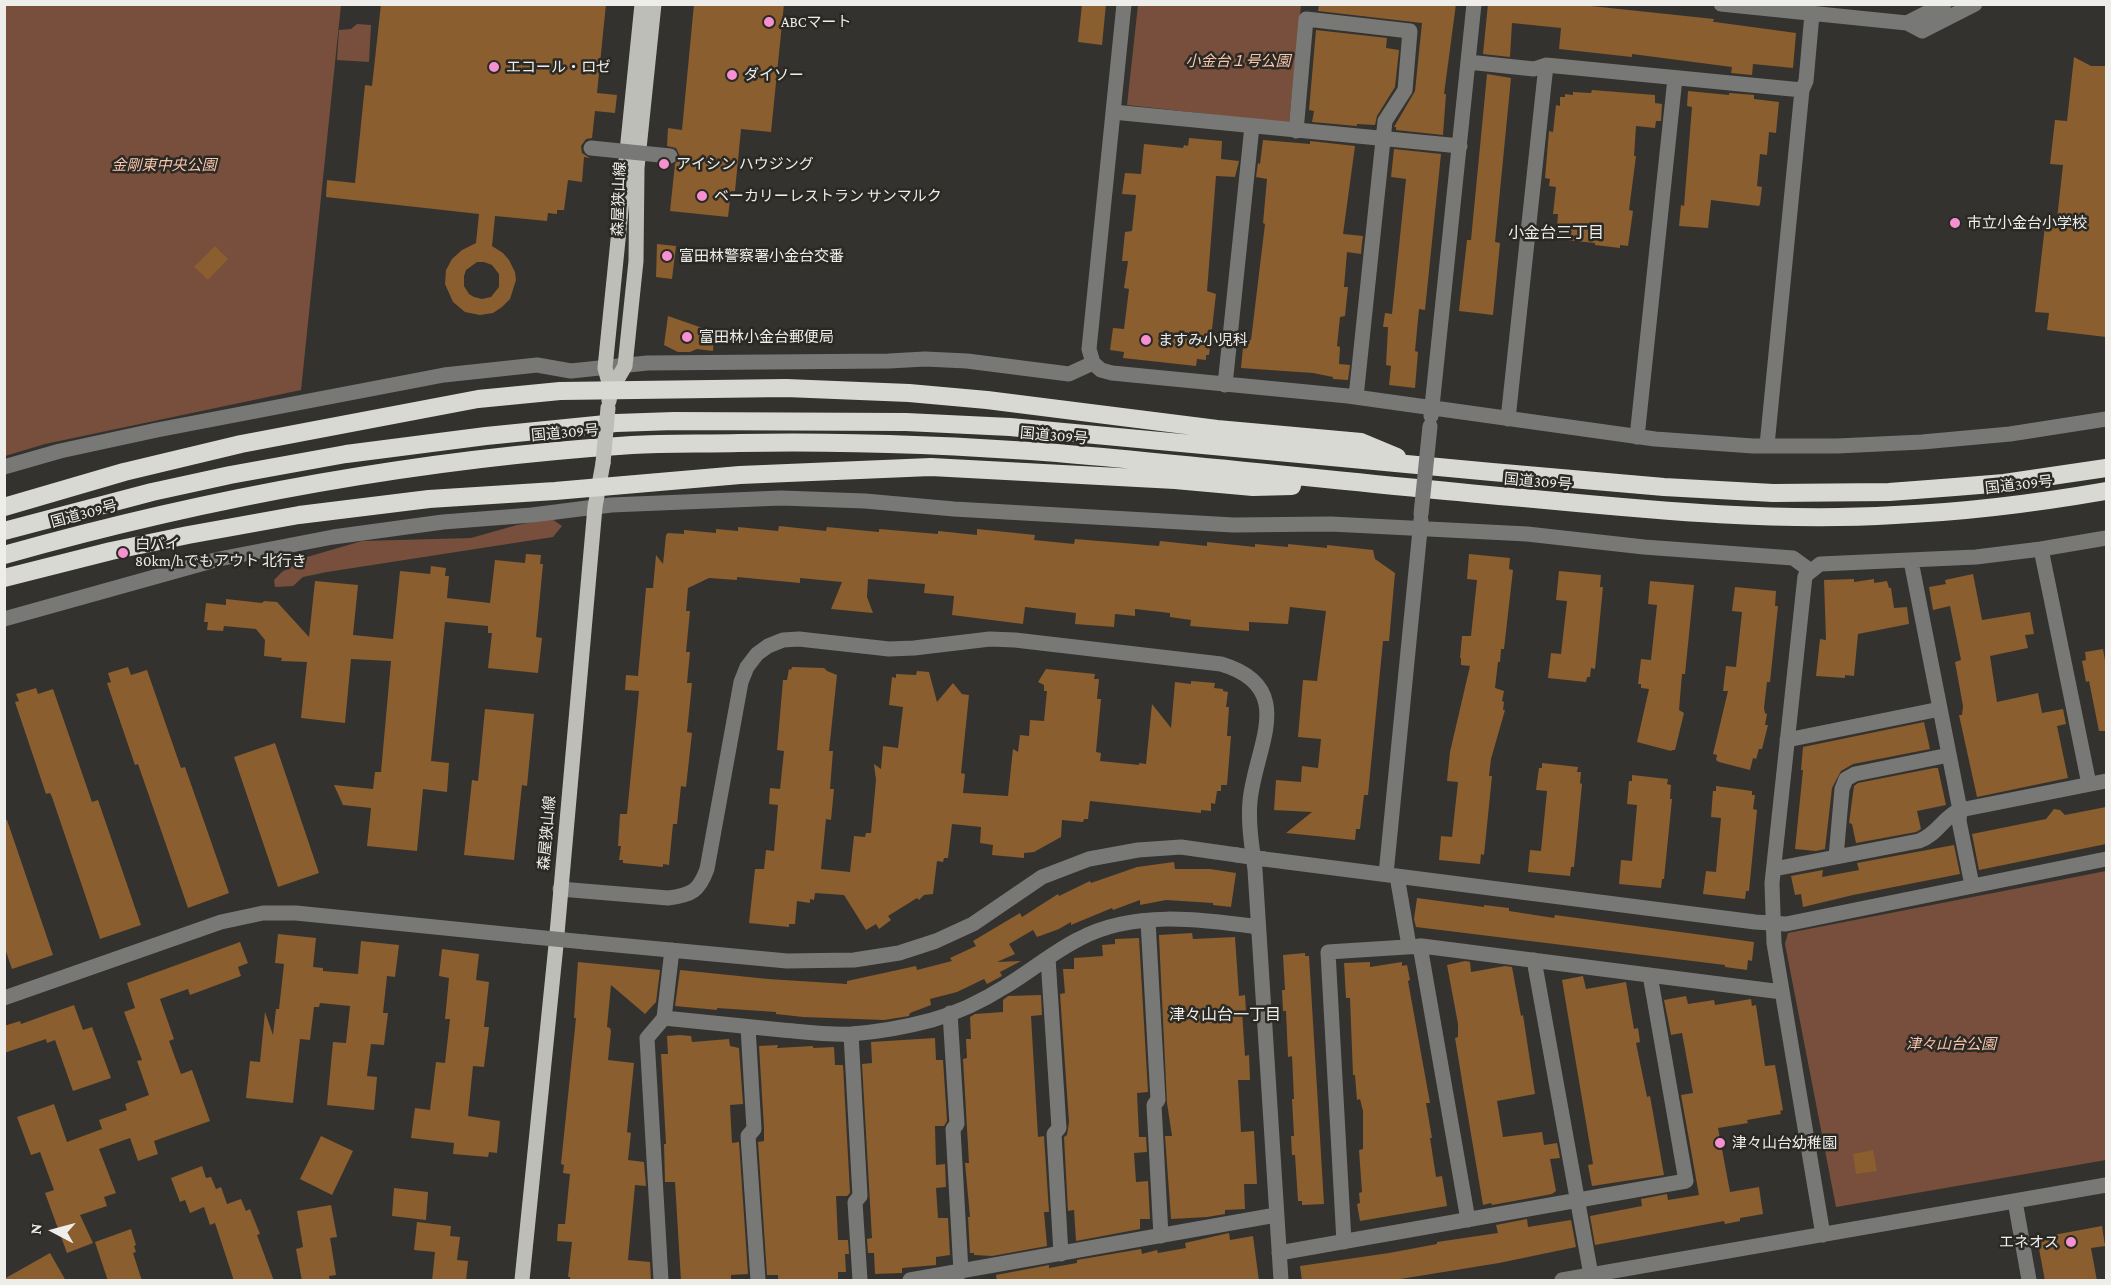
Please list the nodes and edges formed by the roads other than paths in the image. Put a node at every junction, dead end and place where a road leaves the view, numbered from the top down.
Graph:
1 (642, 4) edge
2 (654, 4) edge
3 (1124, 4) edge
4 (1474, 4) edge
5 (1722, 4) edge
6 (1944, 4) edge
7 (1975, 4) edge
8 (1812, 14) junction
9 (1906, 23) junction
10 (1468, 62) junction
11 (1546, 65) junction
12 (1675, 78) junction
13 (1803, 90) junction
14 (1113, 112) junction
15 (1252, 126) junction
16 (1296, 131) junction
17 (1383, 140) junction
18 (1460, 146) junction
19 (591, 148) dead end
20 (670, 156) dead end
21 (1093, 363) junction
22 (625, 366) junction
23 (605, 368) junction
24 (1225, 385) junction
25 (1356, 397) junction
26 (610, 399) junction
27 (1432, 409) junction
28 (1508, 419) junction
29 (2106, 419) edge
30 (1637, 437) junction
31 (1767, 446) junction
32 (1414, 465) junction
33 (4, 467) edge
34 (2106, 468) edge
35 (1366, 483) junction
36 (599, 487) junction
37 (2106, 490) edge
38 (4, 507) edge
39 (595, 507) junction
40 (1421, 522) junction
41 (4, 531) edge
42 (2106, 538) edge
43 (2041, 549) junction
44 (4, 555) edge
45 (1911, 561) junction
46 (1811, 571) junction
47 (4, 578) edge
48 (4, 619) edge
49 (1940, 709) junction
50 (1787, 740) junction
51 (1949, 755) junction
52 (2106, 781) edge
53 (2089, 784) junction
54 (1960, 810) junction
55 (1836, 857) junction
56 (2106, 859) edge
57 (1774, 869) junction
58 (1391, 875) junction
59 (1972, 885) junction
60 (560, 889) junction
61 (1148, 921) junction
62 (1773, 923) junction
63 (1258, 927) junction
64 (1414, 946) junction
65 (672, 950) junction
66 (1048, 958) junction
67 (1534, 960) junction
68 (1650, 975) junction
69 (1782, 992) junction
70 (4, 998) edge
71 (950, 1013) junction
72 (664, 1018) junction
73 (748, 1027) junction
74 (850, 1034) junction
75 (2106, 1185) edge
76 (1577, 1200) junction
77 (2015, 1201) junction
78 (1276, 1215) junction
79 (1468, 1220) junction
80 (1823, 1235) junction
81 (1161, 1236) junction
82 (1344, 1242) junction
83 (1279, 1253) junction
84 (1061, 1254) junction
85 (961, 1272) junction
86 (1591, 1275) junction
87 (915, 1280) edge
88 (522, 1281) edge
89 (661, 1281) edge
90 (758, 1281) edge
91 (860, 1281) edge
92 (1281, 1281) edge
93 (1562, 1281) edge
94 (2029, 1281) edge

1 - 23 main road, 森屋狭山線
2 - 22 main road, 森屋狭山線
3 - 14 street
4 - 10 street
5 - 8 street
6 - 9 street
7 - 9 street
8 - 9 street
8 - 13 street
10 - 11 street
10 - 18 street
11 - 12 street
11 - 28 street
12 - 13 street
12 - 30 street
13 - 31 street
14 - 15 street
14 - 21 street
15 - 16 street
15 - 24 street
16 - 17 street
16 - 17 street
17 - 18 street
17 - 25 street
18 - 27 street
19 - 20 street, bridge
21 - 22 street
21 - 24 street
22 - 23 street
22 - 26 main road, 森屋狭山線
23 - 26 main road, 森屋狭山線
23 - 33 street
24 - 25 street
25 - 27 street
26 - 32 highway
26 - 36 main road, 森屋狭山線, bridge
26 - 38 highway
27 - 28 street
27 - 40 street, bridge
28 - 30 street
29 - 31 street
30 - 31 street
32 - 34 highway, 国道309号
32 - 41 highway, 国道309号
35 - 36 highway
35 - 37 highway, 国道309号
35 - 44 highway, 国道309号
36 - 39 main road, 森屋狭山線
36 - 47 highway
39 - 40 street
39 - 48 street
39 - 60 main road, 森屋狭山線
40 - 46 street
40 - 58 street
42 - 43 street
43 - 45 street
43 - 53 street
45 - 46 street
45 - 49 street
46 - 50 street
49 - 50 street
49 - 51 street
50 - 57 street
51 - 54 street
51 - 55 street
52 - 53 street
53 - 54 street
54 - 55 street
54 - 59 street
55 - 57 street
56 - 59 street
57 - 62 street
58 - 62 street
58 - 64 street
58 - 65 street, bridge
59 - 62 street
60 - 63 street
60 - 88 main road, 森屋狭山線
61 - 63 street
61 - 66 street
61 - 81 street
62 - 69 street
63 - 78 street
64 - 67 street
64 - 79 street
64 - 82 street
65 - 70 street, bridge
65 - 72 street
66 - 71 street
66 - 84 street
67 - 68 street
67 - 76 street
68 - 69 street
68 - 76 street
69 - 80 street
71 - 74 street
71 - 85 street
72 - 73 street
72 - 89 street
73 - 74 street
73 - 90 street
74 - 91 street
75 - 77 street
76 - 79 street
76 - 86 street
77 - 80 street
77 - 94 street
78 - 81 street
78 - 83 street
79 - 82 street
80 - 86 street
81 - 84 street
82 - 83 street
83 - 92 street
84 - 85 street
85 - 87 street
86 - 93 street

